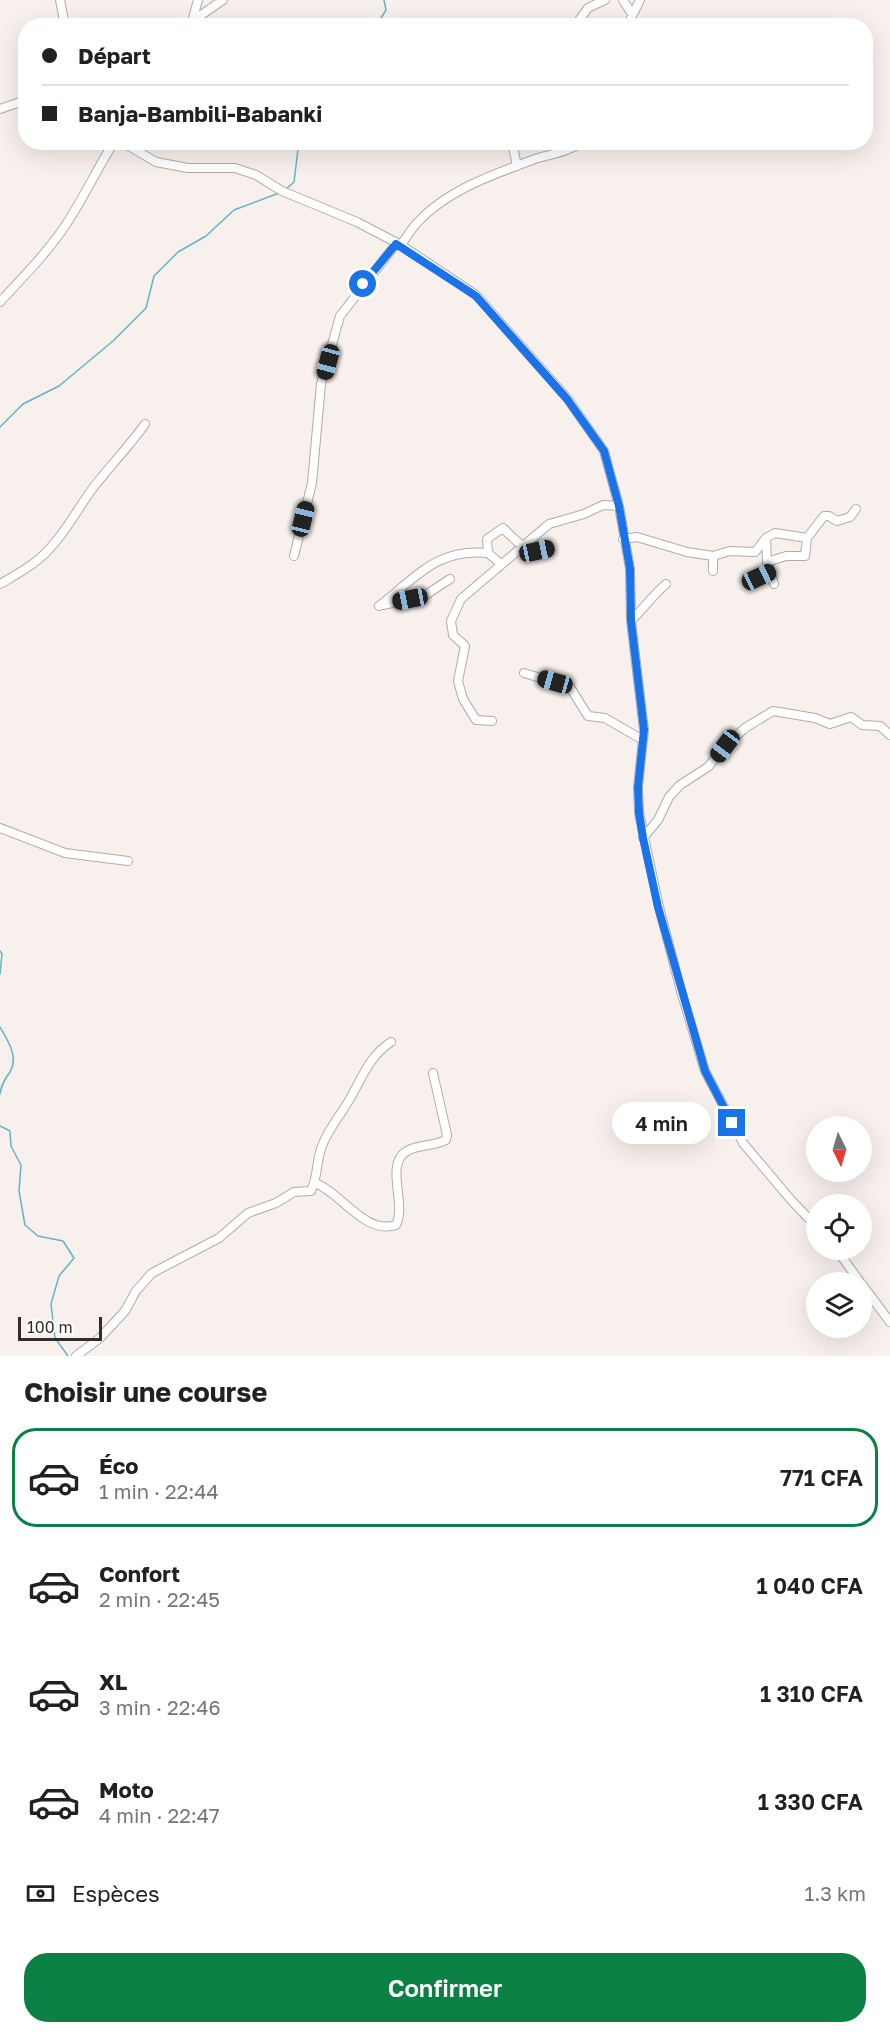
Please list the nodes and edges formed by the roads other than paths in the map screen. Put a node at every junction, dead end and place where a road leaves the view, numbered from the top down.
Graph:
1 (60, 0) edge
2 (198, 0) edge
3 (223, 0) edge
4 (605, 0) edge
5 (623, 0) edge
6 (640, 0) edge
7 (632, 14) junction
8 (63, 18) edge
9 (194, 18) edge
10 (197, 18) edge
11 (581, 18) edge
12 (630, 18) edge
13 (18, 103) edge
14 (0, 109) edge
15 (109, 150) edge
16 (136, 150) edge
17 (514, 150) edge
18 (567, 150) edge
19 (517, 166) junction
20 (398, 244) junction
21 (0, 302) edge
22 (145, 424) dead end
23 (619, 506) junction
24 (856, 509) dead end
25 (766, 538) junction
26 (807, 538) junction
27 (623, 539) junction
28 (521, 546) junction
29 (549, 548) dead end
30 (488, 553) junction
31 (294, 556) dead end
32 (713, 556) junction
33 (767, 562) junction
34 (501, 564) junction
35 (713, 571) dead end
36 (770, 572) junction
37 (450, 579) dead end
38 (747, 583) dead end
39 (0, 584) edge
40 (666, 584) dead end
41 (774, 584) dead end
42 (631, 621) junction
43 (524, 673) dead end
44 (492, 721) dead end
45 (890, 735) edge
46 (643, 740) junction
47 (0, 828) edge
48 (643, 838) junction
49 (128, 861) dead end
50 (391, 1042) dead end
51 (433, 1073) dead end
52 (315, 1183) junction
53 (806, 1216) edge
54 (872, 1298) edge
55 (890, 1322) edge
56 (76, 1356) edge

1 - 8 street
2 - 9 street
3 - 10 street
4 - 11 street
5 - 7 street
6 - 7 street
7 - 12 street
13 - 14 street
15 - 21 street
16 - 20 street
17 - 19 street
18 - 19 street
19 - 20 street
20 - 23 street
20 - 31 street
22 - 39 street
23 - 27 street
23 - 28 street
24 - 26 street
25 - 26 street
25 - 32 street
25 - 33 street
26 - 33 street
27 - 32 street
27 - 42 street
28 - 29 street
28 - 30 street
28 - 34 street
30 - 34 street
30 - 37 street
32 - 35 street
33 - 36 street
34 - 44 street
36 - 38 street
36 - 41 street
40 - 42 street
42 - 46 street
43 - 46 street
45 - 48 street
46 - 48 street
47 - 49 street
48 - 53 street
50 - 52 street
51 - 52 street
52 - 56 street
54 - 55 street

